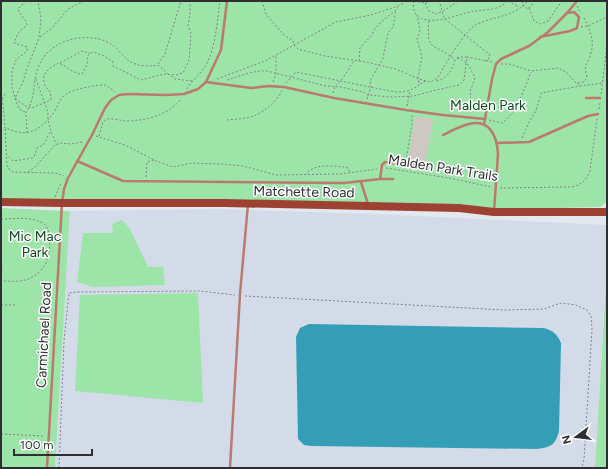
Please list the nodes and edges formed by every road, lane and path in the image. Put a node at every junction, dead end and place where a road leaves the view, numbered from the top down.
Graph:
1 (26, 1) edge
2 (38, 1) edge
3 (84, 1) edge
4 (181, 1) edge
5 (190, 1) edge
6 (220, 1) edge
7 (228, 1) edge
8 (262, 1) edge
9 (406, 1) edge
10 (413, 1) edge
11 (431, 1) edge
12 (438, 1) edge
13 (458, 1) edge
14 (507, 1) edge
15 (522, 1) edge
16 (528, 1) edge
17 (535, 1) edge
18 (562, 1) edge
19 (576, 2) edge
20 (425, 3) junction
21 (398, 6) junction
22 (524, 6) junction
23 (521, 8) junction
24 (529, 8) junction
25 (396, 10) junction
26 (442, 11) junction
27 (567, 13) junction
28 (417, 15) junction
29 (607, 17) edge
30 (444, 18) junction
31 (429, 20) junction
32 (588, 26) junction
33 (576, 28) junction
34 (464, 35) junction
35 (540, 37) junction
36 (39, 38) junction
37 (607, 44) edge
38 (294, 45) junction
39 (90, 54) junction
40 (453, 54) junction
41 (276, 55) junction
42 (451, 56) junction
43 (467, 57) junction
44 (453, 58) junction
45 (456, 58) junction
46 (354, 60) junction
47 (455, 60) junction
48 (359, 61) junction
49 (484, 61) junction
50 (466, 62) junction
51 (60, 63) junction
52 (497, 64) junction
53 (158, 65) junction
54 (379, 65) junction
55 (531, 71) junction
56 (276, 74) junction
57 (170, 75) junction
58 (290, 78) junction
59 (419, 78) junction
60 (36, 79) junction
61 (192, 81) junction
62 (426, 81) junction
63 (206, 82) junction
64 (339, 82) junction
65 (433, 82) junction
66 (576, 82) junction
67 (215, 83) junction
68 (603, 83) junction
69 (419, 85) junction
70 (272, 86) junction
71 (335, 86) junction
72 (580, 86) junction
73 (284, 87) junction
74 (371, 88) junction
75 (410, 90) junction
76 (5, 94) dead end
77 (184, 94) junction
78 (119, 95) junction
79 (368, 95) junction
80 (1, 96) edge
81 (409, 96) junction
82 (15, 98) junction
83 (334, 98) junction
84 (586, 98) dead end
85 (600, 98) junction
86 (2, 99) junction
87 (45, 103) junction
88 (365, 103) junction
89 (29, 108) junction
90 (406, 110) junction
91 (411, 110) junction
92 (26, 112) junction
93 (598, 114) junction
94 (468, 117) junction
95 (485, 119) junction
96 (48, 120) junction
97 (227, 120) dead end
98 (484, 124) junction
99 (5, 128) junction
100 (51, 131) junction
101 (27, 133) junction
102 (92, 135) junction
103 (443, 135) dead end
104 (99, 137) junction
105 (87, 141) dead end
106 (519, 142) junction
107 (497, 143) junction
108 (56, 144) junction
109 (6, 154) junction
110 (155, 160) junction
111 (77, 161) junction
112 (405, 164) junction
113 (416, 165) dead end
114 (382, 168) junction
115 (28, 173) junction
116 (350, 173) junction
117 (305, 175) junction
118 (68, 178) junction
119 (380, 179) junction
120 (393, 180) dead end
121 (146, 181) junction
122 (361, 182) junction
123 (495, 188) junction
124 (1, 202) edge
125 (62, 203) junction
126 (248, 204) junction
127 (369, 206) junction
128 (494, 212) junction
129 (607, 212) edge
130 (1, 219) edge
131 (4, 268) dead end
132 (1, 270) edge
133 (1, 281) edge
134 (240, 296) junction
135 (1, 305) edge
136 (16, 305) dead end
137 (1, 434) edge
138 (48, 436) junction
139 (47, 468) edge
140 (59, 468) edge
141 (230, 468) edge
142 (582, 468) edge

1 - 82 path
2 - 36 path
3 - 36 path
4 - 53 path
5 - 57 path
6 - 61 path
7 - 63 lane
8 - 38 path
9 - 21 path
10 - 20 path
10 - 28 path
11 - 20 path
12 - 26 path
13 - 26 path
14 - 23 path
14 - 30 path
15 - 22 path
16 - 22 path
17 - 24 path
18 - 24 path
19 - 27 lane
19 - 32 path
20 - 26 path
21 - 25 path
21 - 38 path
22 - 23 path
22 - 24 path
23 - 34 path
25 - 48 path
25 - 54 path
26 - 30 path
27 - 33 lane
27 - 35 lane
28 - 31 path
28 - 59 path
29 - 32 path
30 - 31 path
30 - 34 path
31 - 42 path
32 - 33 path
32 - 66 path
33 - 35 lane
34 - 40 path
34 - 49 path
35 - 52 lane
36 - 82 path
37 - 68 path, Malden Park Trails
38 - 41 path
38 - 46 path
39 - 51 path
39 - 51 path
39 - 57 path
40 - 42 path
40 - 44 path
41 - 56 path
41 - 67 path
42 - 44 path
42 - 65 path
43 - 45 path
43 - 49 path
43 - 50 path
44 - 47 path
45 - 47 path
45 - 50 path
46 - 48 path
46 - 64 path
47 - 65 path
48 - 54 path
49 - 52 path
50 - 81 path
50 - 94 path
51 - 87 path
52 - 55 path
52 - 95 lane
53 - 57 path
53 - 60 path
54 - 59 path
54 - 74 path
55 - 66 path
55 - 95 path
56 - 58 path
56 - 67 path
56 - 70 path
57 - 61 path
58 - 64 path
58 - 71 path
58 - 73 path
59 - 62 path
59 - 69 path
60 - 87 path
60 - 89 path
61 - 77 path
62 - 65 path
62 - 69 path
63 - 67 lane
63 - 77 lane
64 - 71 path
64 - 74 path
66 - 72 path
67 - 70 lane
68 - 72 path
68 - 85 path, Malden Park Trails
69 - 75 path
70 - 73 lane
71 - 79 path
71 - 83 path
72 - 106 path
73 - 83 lane
73 - 97 path
74 - 75 path
74 - 79 path
75 - 81 path
76 - 86 path
77 - 78 lane
77 - 104 path
78 - 96 path
78 - 102 lane, Carmichael Road
79 - 81 path
79 - 88 path
80 - 86 path
81 - 90 path
82 - 89 path
82 - 92 path
83 - 88 lane
84 - 85 lane
85 - 93 path, Malden Park Trails
86 - 99 path
87 - 89 path
87 - 96 path
88 - 90 lane
89 - 92 path
90 - 91 lane
91 - 94 lane
91 - 112 path
92 - 101 path
93 - 106 lane
93 - 123 path, Malden Park Trails
94 - 95 lane
95 - 98 lane
96 - 100 path
96 - 101 path
98 - 103 lane
98 - 107 lane
99 - 101 path
99 - 109 path
100 - 108 path
100 - 109 path
102 - 104 path, Malden Park Trails
102 - 111 lane, Carmichael Road
104 - 110 path, Malden Park Trails
105 - 108 path
106 - 107 lane
107 - 123 lane
108 - 115 path
109 - 115 path
110 - 117 path, Malden Park Trails
110 - 121 path
111 - 118 lane, Carmichael Road
111 - 121 lane
112 - 113 lane
112 - 114 lane
114 - 116 path, Malden Park Trails
114 - 119 lane
114 - 123 path, Malden Park Trails
115 - 118 path
116 - 117 path, Malden Park Trails
116 - 117 path
118 - 125 lane, Carmichael Road
119 - 120 lane
119 - 122 lane
121 - 122 lane
122 - 127 lane
123 - 128 lane
124 - 125 main road, Matchette Road
125 - 126 main road, Matchette Road
125 - 138 lane, Carmichael Road
126 - 127 main road, Matchette Road
126 - 134 lane
127 - 128 main road, Matchette Road
128 - 129 main road, Matchette Road
130 - 133 path
131 - 132 path
134 - 140 path
134 - 141 lane
134 - 142 path
135 - 136 path
137 - 138 path
138 - 139 lane, Carmichael Road

